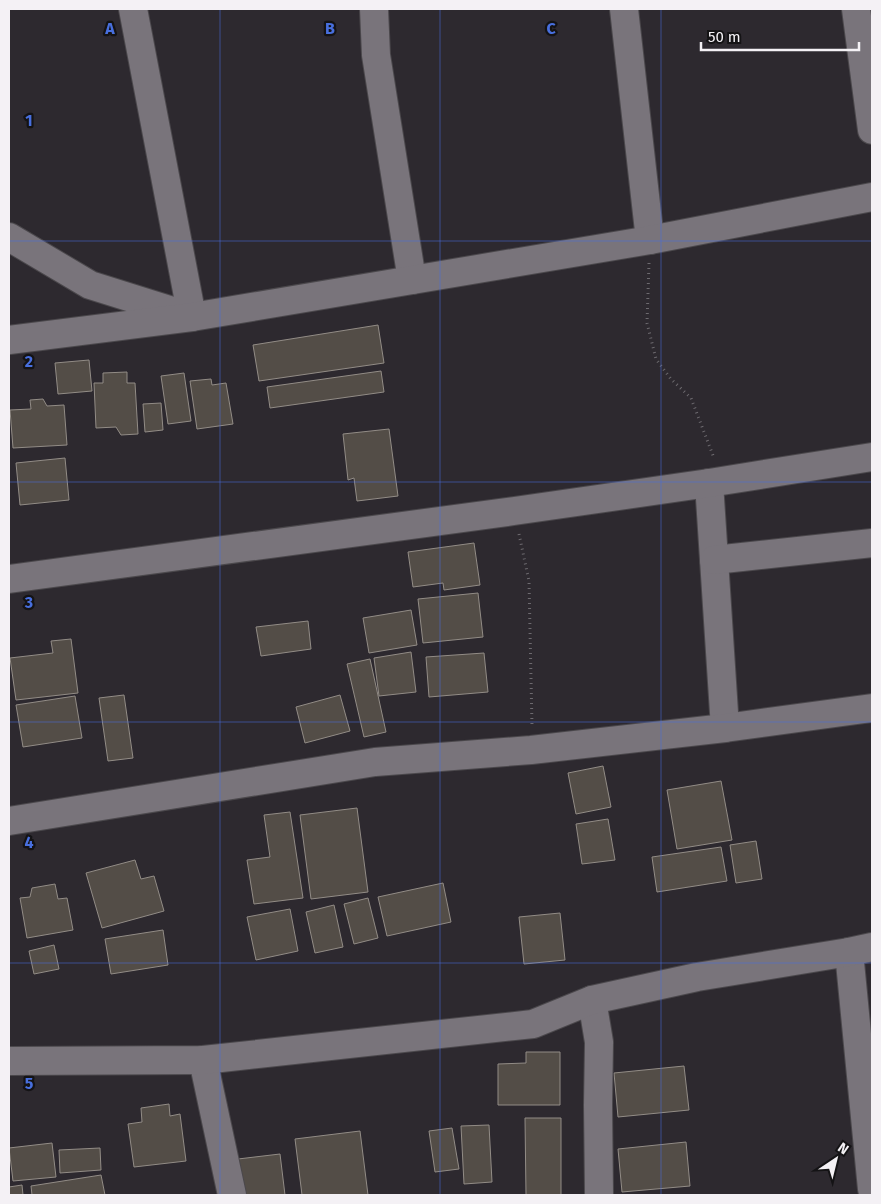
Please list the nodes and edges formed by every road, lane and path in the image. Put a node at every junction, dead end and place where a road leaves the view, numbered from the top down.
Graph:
1 (133, 9) edge
2 (374, 9) edge
3 (624, 9) edge
4 (856, 9) edge
5 (872, 130) edge
6 (872, 197) edge
7 (9, 237) edge
8 (650, 240) junction
9 (412, 280) junction
10 (192, 316) junction
11 (9, 340) edge
12 (872, 456) edge
13 (716, 481) junction
14 (514, 511) junction
15 (872, 543) edge
16 (714, 560) junction
17 (9, 579) edge
18 (872, 708) edge
19 (725, 728) junction
20 (532, 750) junction
21 (9, 821) edge
22 (861, 949) edge
23 (592, 1000) junction
24 (203, 1060) junction
25 (9, 1061) edge
26 (872, 1189) edge
27 (232, 1195) edge
28 (600, 1195) edge

1 - 10 street
2 - 9 street
3 - 8 street
4 - 5 street
6 - 8 street
7 - 10 street
8 - 9 street
8 - 13 path
9 - 10 street
10 - 11 street
12 - 13 street
13 - 14 street
13 - 16 street
14 - 17 street
14 - 20 path
15 - 16 street
16 - 19 street
18 - 19 street
19 - 20 street
20 - 21 street
22 - 23 street
22 - 26 street
23 - 24 street
23 - 28 street
24 - 25 street
24 - 27 street

